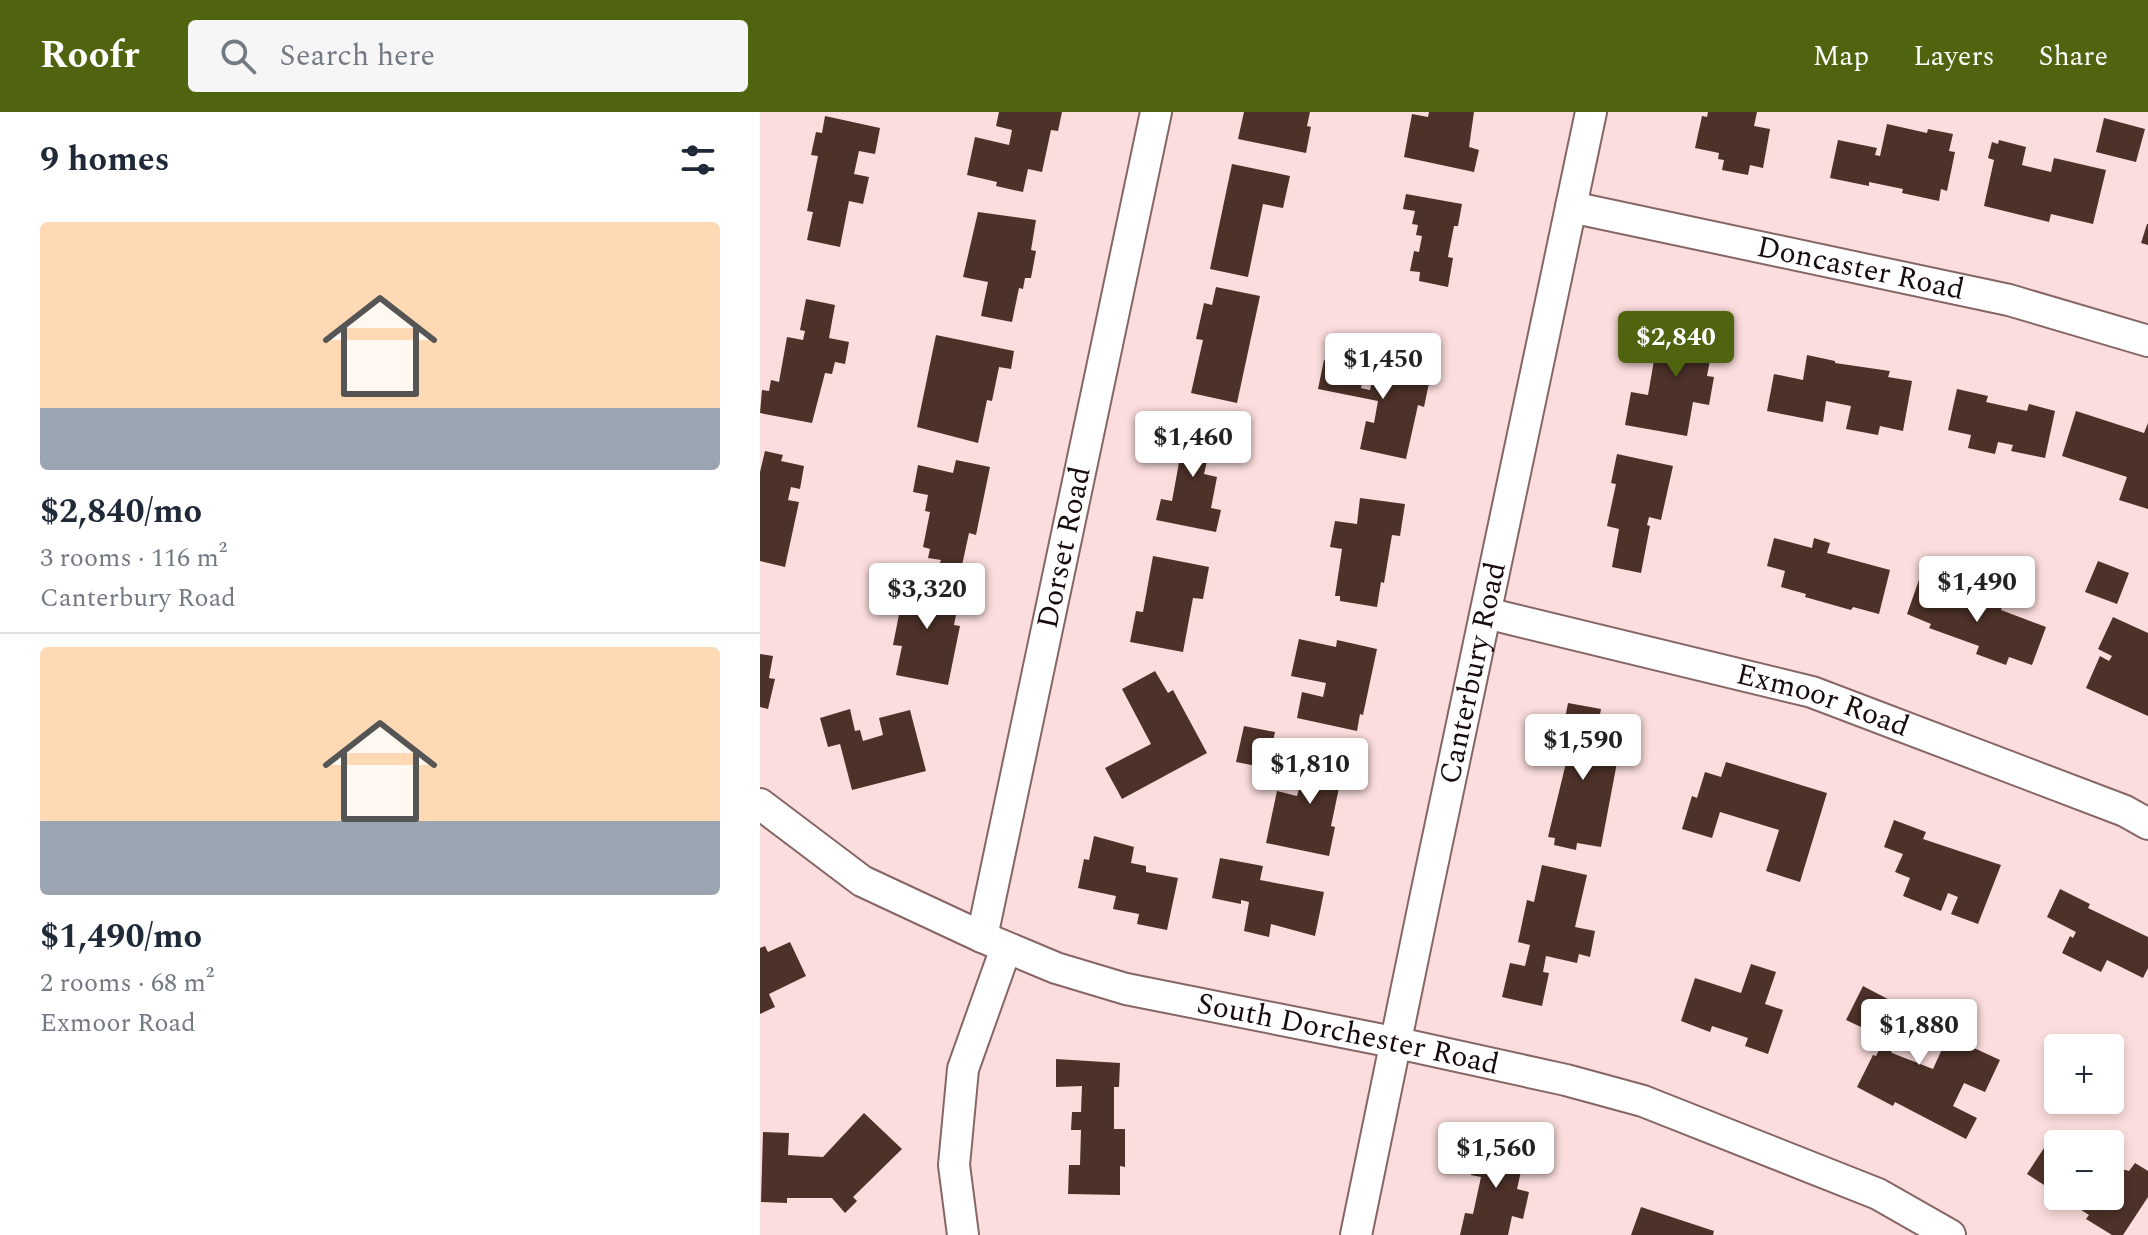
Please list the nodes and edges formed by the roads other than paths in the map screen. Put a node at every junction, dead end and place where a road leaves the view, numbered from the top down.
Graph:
1 (1156, 112) edge
2 (1591, 112) edge
3 (1571, 207) junction
4 (2148, 341) edge
5 (1486, 613) junction
6 (760, 804) edge
7 (2148, 824) edge
8 (994, 942) junction
9 (1393, 1042) junction
10 (963, 1235) edge
11 (1356, 1235) edge
12 (1950, 1235) edge

1 - 8 street, Dorset Road
2 - 3 street, Canterbury Road
3 - 4 street, Doncaster Road
3 - 5 street, Canterbury Road
5 - 7 street, Exmoor Road
5 - 9 street, Canterbury Road
6 - 8 street, South Dorchester Road
8 - 9 street, South Dorchester Road
8 - 10 street, Dorset Road
9 - 11 street, Canterbury Road
9 - 12 street, South Dorchester Road

